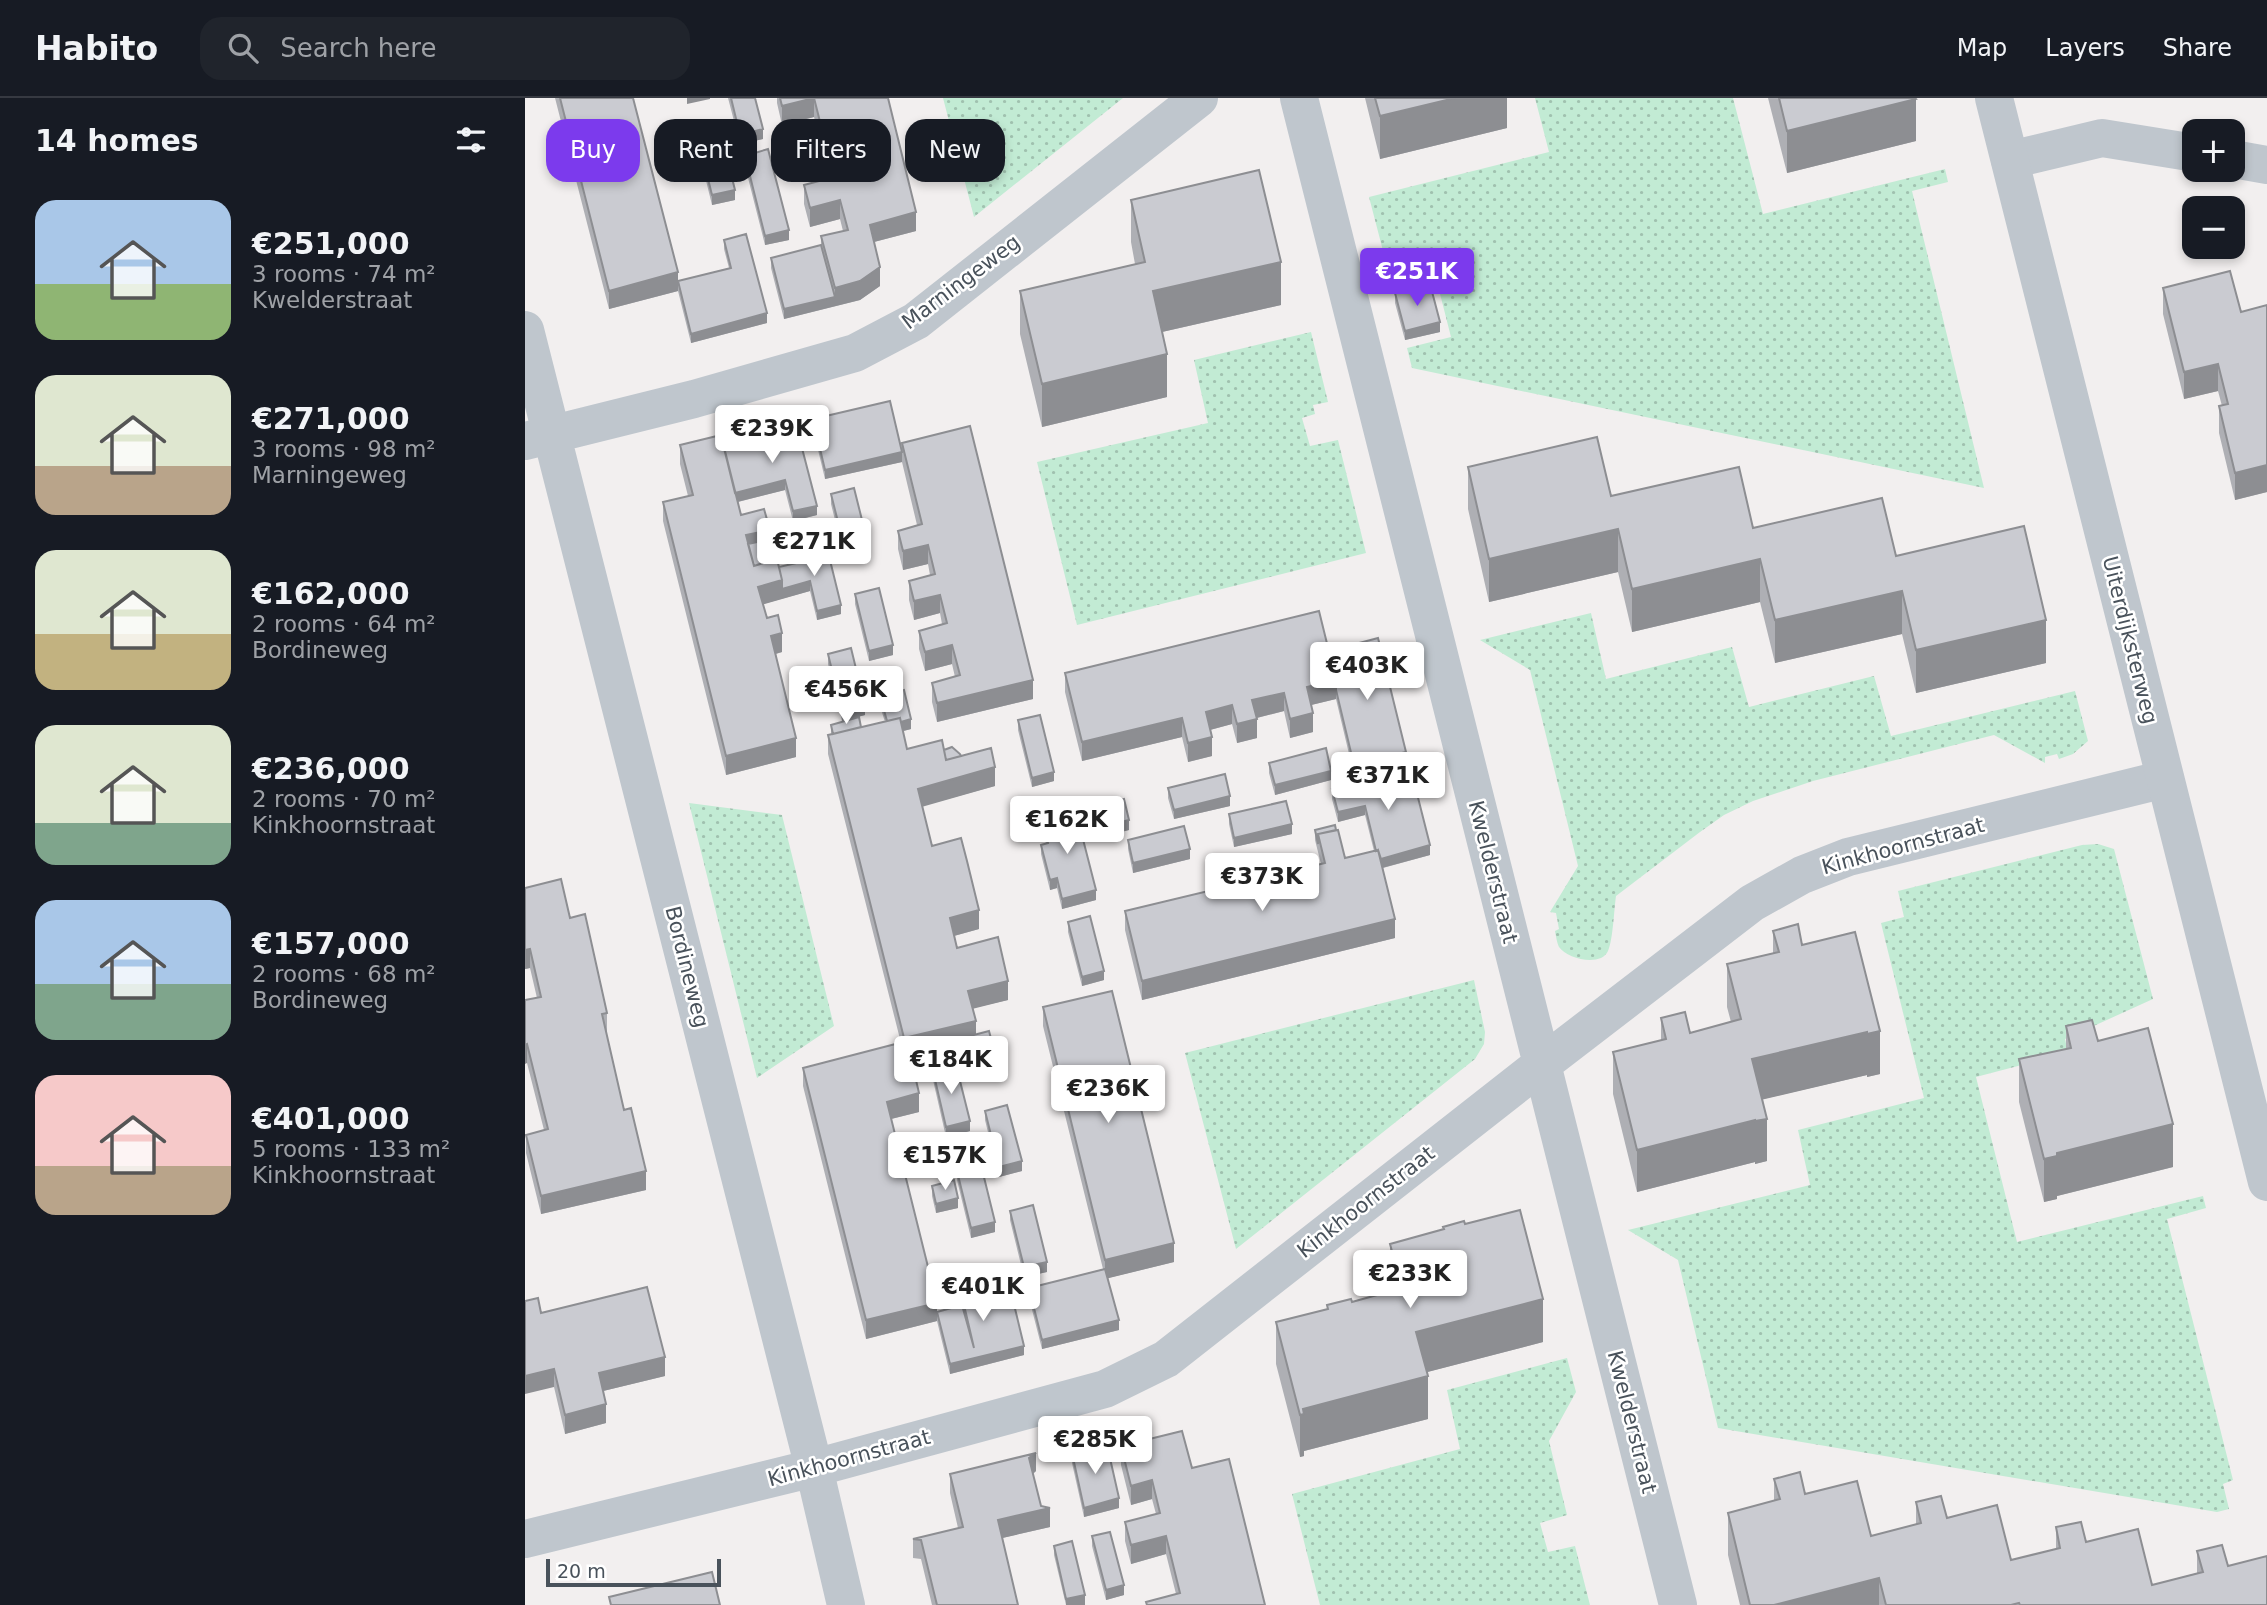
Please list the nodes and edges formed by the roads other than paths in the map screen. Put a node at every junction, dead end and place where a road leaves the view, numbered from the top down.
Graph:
1 (1199, 98) edge
2 (1299, 98) edge
3 (1994, 98) edge
4 (2182, 151) edge
5 (2010, 160) junction
6 (2245, 161) edge
7 (2267, 164) edge
8 (525, 330) edge
9 (538, 438) edge
10 (2165, 779) junction
11 (1541, 1065) junction
12 (2267, 1182) edge
13 (814, 1468) junction
14 (525, 1539) edge
15 (846, 1605) edge
16 (1678, 1605) edge

1 - 9 street, Marningeweg
2 - 11 street, Kwelderstraat
3 - 5 street, Uiterdijksterweg
4 - 5 street
5 - 10 street, Uiterdijksterweg
6 - 7 street
8 - 9 street, Bordineweg
9 - 13 street, Bordineweg
10 - 11 street, Kinkhoornstraat
10 - 12 street, Uiterdijksterweg
11 - 13 street, Kinkhoornstraat
11 - 16 street, Kwelderstraat
13 - 14 street, Kinkhoornstraat
13 - 15 street, Bordineweg

